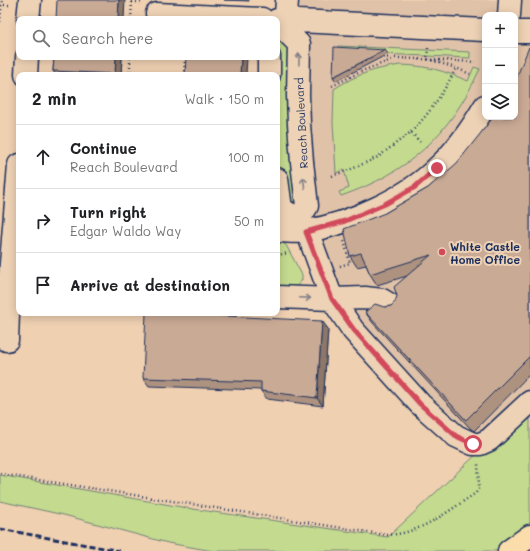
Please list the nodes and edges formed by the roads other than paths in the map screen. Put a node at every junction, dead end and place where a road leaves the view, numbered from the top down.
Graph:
1 (30, 0) edge
2 (510, 0) edge
3 (509, 12) edge
4 (157, 14) dead end
5 (28, 16) edge
6 (199, 16) edge
7 (282, 21) edge
8 (482, 30) edge
9 (518, 32) edge
10 (530, 32) edge
11 (26, 60) edge
12 (269, 60) edge
13 (26, 72) edge
14 (269, 72) edge
15 (482, 110) edge
16 (280, 202) edge
17 (303, 225) junction
18 (280, 230) edge
19 (16, 243) edge
20 (14, 288) edge
21 (280, 297) edge
22 (332, 299) junction
23 (392, 306) edge
24 (7, 340) dead end
25 (530, 402) edge
26 (530, 536) edge
27 (509, 551) edge

1 - 5 lane
2 - 3 lane
4 - 6 lane
7 - 8 lane
17 -> 7 lane, Reach Boulevard
9 - 10 lane
11 - 13 lane
12 - 14 lane
15 - 17 lane
16 - 17 lane
17 - 18 lane
17 - 22 lane
19 - 20 lane
20 - 24 lane
21 -> 22 lane
22 - 23 lane
22 - 25 lane
26 - 27 highway

